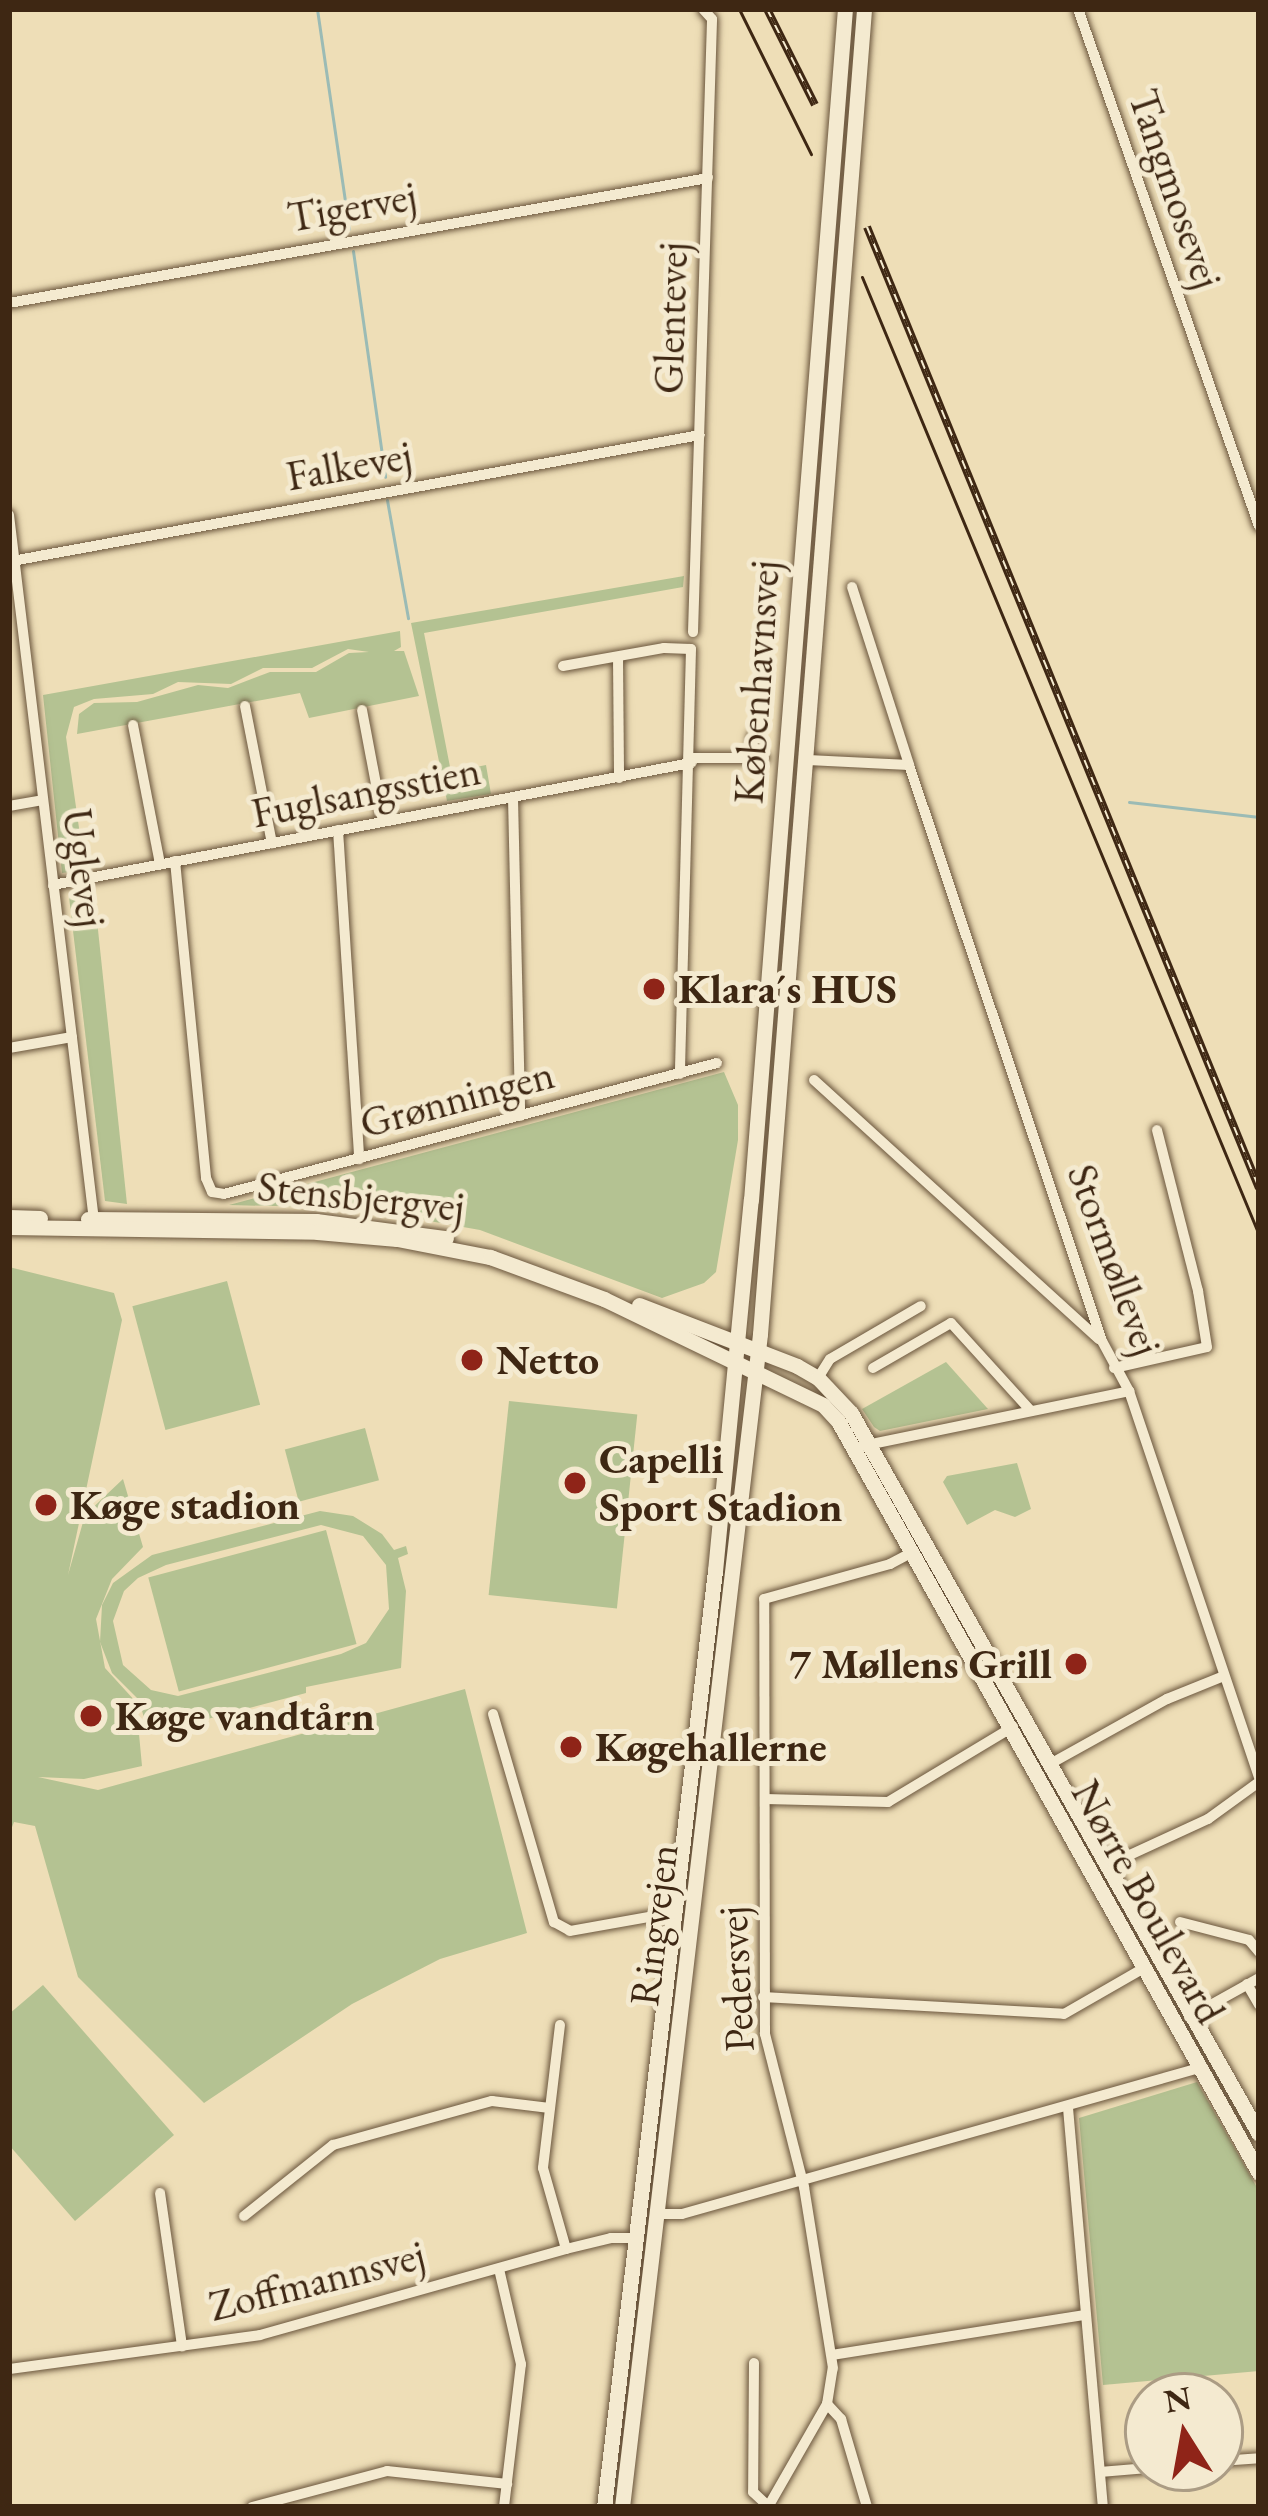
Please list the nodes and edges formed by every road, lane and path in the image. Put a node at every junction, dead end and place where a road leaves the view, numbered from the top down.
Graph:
1 (704, 9) edge
2 (844, 9) edge
3 (864, 9) edge
4 (1078, 9) edge
5 (708, 178) junction
6 (9, 303) edge
7 (700, 435) junction
8 (9, 515) edge
9 (1259, 526) edge
10 (12, 561) edge
11 (852, 587) dead end
12 (693, 632) dead end
13 (618, 657) junction
14 (563, 666) dead end
15 (244, 706) dead end
16 (362, 710) dead end
17 (133, 724) dead end
18 (753, 736) dead end
19 (691, 760) junction
20 (808, 760) junction
21 (909, 765) junction
22 (619, 778) junction
23 (513, 798) junction
24 (42, 800) junction
25 (9, 806) edge
26 (383, 821) junction
27 (338, 830) junction
28 (272, 842) junction
29 (175, 861) junction
30 (160, 864) junction
31 (53, 885) junction
32 (72, 1036) junction
33 (9, 1048) edge
34 (717, 1063) dead end
35 (680, 1074) junction
36 (814, 1080) dead end
37 (520, 1116) junction
38 (1157, 1130) dead end
39 (358, 1159) junction
40 (9, 1217) edge
41 (94, 1225) junction
42 (9, 1228) edge
43 (1088, 1298) junction
44 (921, 1306) dead end
45 (1069, 1312) junction
46 (1102, 1341) junction
47 (736, 1352) junction
48 (758, 1352) junction
49 (873, 1368) dead end
50 (1114, 1369) junction
51 (757, 1370) junction
52 (818, 1378) junction
53 (1129, 1391) junction
54 (1031, 1411) junction
55 (862, 1447) junction
56 (928, 1545) junction
57 (911, 1553) junction
58 (1224, 1676) junction
59 (493, 1714) dead end
60 (1026, 1720) junction
61 (1010, 1729) junction
62 (1050, 1764) junction
63 (1259, 1780) edge
64 (765, 1799) junction
65 (1108, 1865) junction
66 (672, 1912) junction
67 (692, 1912) junction
68 (1180, 1922) dead end
69 (1259, 1952) edge
70 (1144, 1968) junction
71 (1259, 1978) edge
72 (1247, 1984) junction
73 (763, 1997) junction
74 (1259, 2005) edge
75 (1192, 2015) junction
76 (560, 2025) dead end
77 (1176, 2025) junction
78 (1217, 2060) junction
79 (1200, 2068) junction
80 (550, 2108) junction
81 (1068, 2108) junction
82 (1259, 2134) edge
83 (1259, 2173) edge
84 (802, 2181) junction
85 (160, 2193) dead end
86 (657, 2214) junction
87 (244, 2216) dead end
88 (636, 2238) junction
89 (566, 2249) junction
90 (500, 2269) junction
91 (1085, 2315) junction
92 (182, 2347) junction
93 (832, 2356) junction
94 (754, 2363) dead end
95 (9, 2369) edge
96 (827, 2404) junction
97 (1124, 2470) edge
98 (1100, 2472) junction
99 (507, 2484) junction
100 (252, 2507) edge
101 (504, 2507) edge
102 (604, 2507) edge
103 (622, 2507) edge
104 (768, 2507) edge
105 (867, 2507) edge
106 (1103, 2507) edge

1 - 5 street, Glentevej
2 - 47 main road, Københavnsvej
3 - 20 main road, Københavnsvej
4 - 9 street, Tangmosevej
5 - 6 street, Tigervej
5 - 7 street, Glentevej
7 - 10 street, Falkevej
7 - 12 street, Glentevej
8 - 10 street, Uglevej
10 - 24 street, Uglevej
11 - 21 street, Stormøllevej
13 - 14 street
13 - 19 street
13 - 22 street
15 - 28 street
16 - 26 street
17 - 30 street
18 - 19 street, Fuglsangsstien
19 - 22 street, Fuglsangsstien
19 - 35 street
20 - 21 street
20 - 48 main road, Københavnsvej
21 - 43 street, Stormøllevej
22 - 23 street, Fuglsangsstien
23 - 26 street, Fuglsangsstien
23 - 37 street
24 - 25 street
24 - 31 street, Uglevej
26 - 27 street, Fuglsangsstien
27 - 28 street, Fuglsangsstien
27 - 39 street
28 - 29 street, Fuglsangsstien
29 - 30 street, Fuglsangsstien
29 - 39 street, Grønningen
30 - 31 street, Fuglsangsstien
31 - 32 street, Uglevej
32 - 33 street
32 - 41 street, Uglevej
34 - 35 street, Grønningen
35 - 37 street, Grønningen
36 - 45 street
37 - 39 street, Grønningen
38 - 50 street
40 - 41 main road, Stensbjergvej
41 - 42 main road, Stensbjergvej
41 - 47 main road, Stensbjergvej
43 - 45 street
43 - 46 street, Stormøllevej
44 - 52 street
45 - 46 street
46 - 50 street, Stormøllevej
47 - 48 main road, Stensbjergvej
47 - 51 main road, Nørre Boulevard
47 - 66 main road, Ringvejen
48 - 51 main road, Ringvejen
48 - 52 main road, Nørre Boulevard
49 - 54 street
50 - 53 street, Stormøllevej
51 - 55 main road, Nørre Boulevard
51 - 67 main road, Ringvejen
52 - 55 main road, Nørre Boulevard
53 - 54 street
53 - 58 street, Stormøllevej
54 - 55 street
55 - 56 main road, Nørre Boulevard
55 - 57 main road, Nørre Boulevard
56 - 57 street, Pedersvej
56 - 60 main road, Nørre Boulevard
57 - 61 main road, Nørre Boulevard
57 - 64 street, Pedersvej
58 - 62 street
58 - 63 street, Stormøllevej
59 - 66 street
60 - 61 street
60 - 62 main road, Nørre Boulevard
61 - 64 street
61 - 70 main road, Nørre Boulevard
62 - 65 main road, Nørre Boulevard
63 - 65 street
64 - 73 street, Pedersvej
65 - 75 main road, Nørre Boulevard
66 - 67 street
66 - 88 main road, Ringvejen
67 - 86 main road, Ringvejen
68 - 69 street
70 - 73 street
70 - 77 main road, Nørre Boulevard
71 - 72 street
72 - 74 street
72 - 75 street
73 - 84 street, Pedersvej
75 - 77 street
75 - 78 main road, Nørre Boulevard
76 - 80 street
77 - 79 main road, Nørre Boulevard
78 - 79 street
78 - 82 main road, Nørre Boulevard
79 - 81 street
79 - 83 main road, Nørre Boulevard
80 - 87 street
80 - 89 street
81 - 84 street
81 - 91 street
84 - 86 street
84 - 93 street, Pedersvej
85 - 92 street
86 - 103 main road, Ringvejen
88 - 89 street, Zoffmannsvej
88 - 102 main road, Ringvejen
89 - 90 street, Zoffmannsvej
90 - 92 street, Zoffmannsvej
90 - 99 street
91 - 93 street
91 - 98 street
92 - 95 street, Zoffmannsvej
93 - 96 street, Pedersvej
94 - 104 street, Pedersvej
96 - 104 street, Pedersvej
96 - 105 street
97 - 98 street
98 - 106 street
99 - 100 street
99 - 101 street

